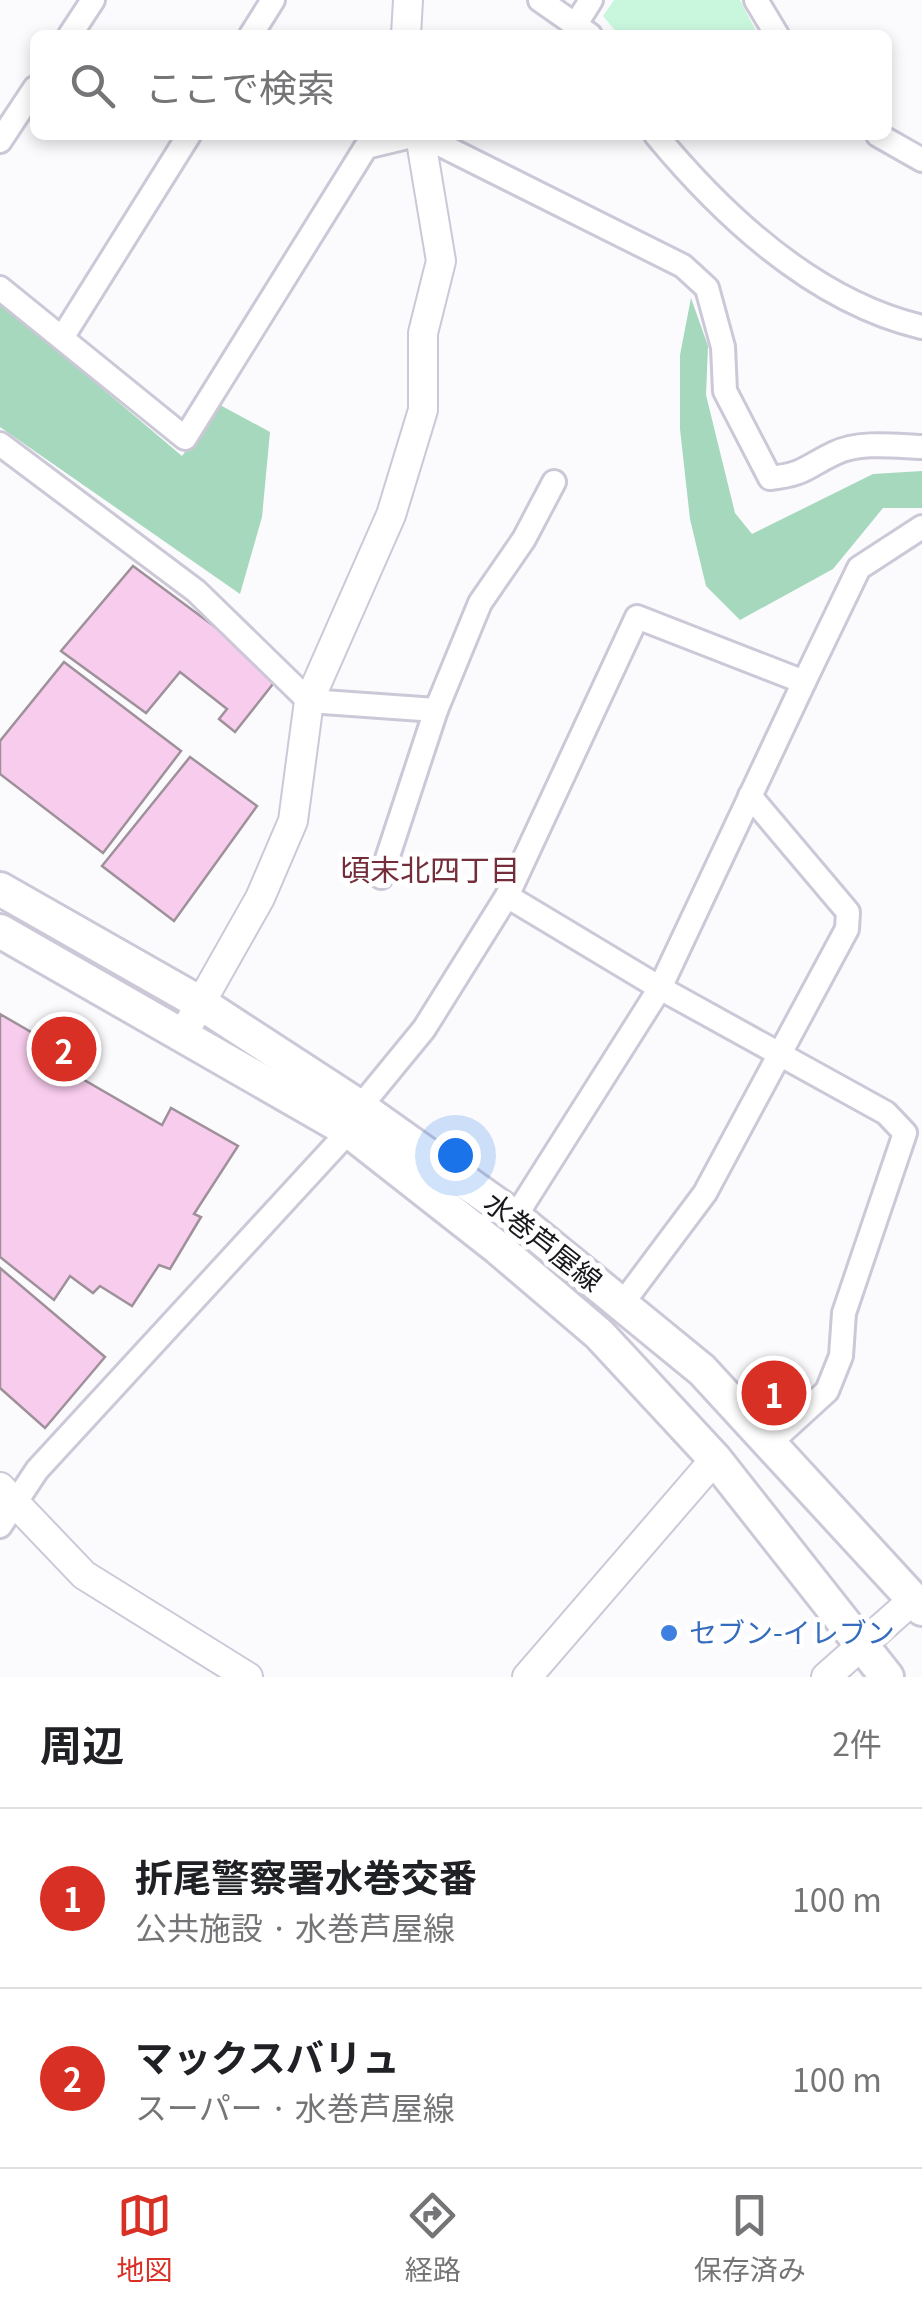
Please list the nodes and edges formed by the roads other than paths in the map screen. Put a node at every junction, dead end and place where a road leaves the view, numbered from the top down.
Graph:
1 (93, 0) edge
2 (243, 0) edge
3 (408, 0) edge
4 (540, 0) edge
5 (591, 0) edge
6 (756, 0) edge
7 (269, 7) edge
8 (583, 29) edge
9 (73, 30) edge
10 (254, 30) edge
11 (406, 30) edge
12 (774, 30) edge
13 (30, 96) edge
14 (185, 140) edge
15 (397, 140) edge
16 (420, 140) edge
17 (429, 140) edge
18 (660, 140) edge
19 (887, 140) edge
20 (0, 141) edge
21 (922, 160) edge
22 (0, 288) edge
23 (922, 328) edge
24 (62, 338) junction
25 (0, 444) edge
26 (922, 447) edge
27 (554, 482) dead end
28 (922, 526) edge
29 (804, 682) junction
30 (309, 701) junction
31 (436, 710) junction
32 (750, 796) junction
33 (381, 878) dead end
34 (0, 889) edge
35 (508, 896) junction
36 (0, 931) edge
37 (660, 988) junction
38 (202, 1004) junction
39 (182, 1036) junction
40 (782, 1055) junction
41 (355, 1119) junction
42 (514, 1217) junction
43 (622, 1304) junction
44 (770, 1443) junction
45 (715, 1459) junction
46 (8, 1492) edge
47 (0, 1526) edge
48 (918, 1604) edge
49 (864, 1645) junction
50 (248, 1677) edge
51 (527, 1677) edge
52 (826, 1677) edge
53 (887, 1677) edge

1 - 9 street
2 - 7 street
3 - 11 street
4 - 8 street
5 - 8 street
6 - 12 street
7 - 10 street
13 - 20 street
14 - 24 street
15 - 24 street
16 - 30 street
17 - 26 street
18 - 23 street
19 - 21 street
22 - 24 street
25 - 30 street
27 - 31 street
28 - 29 street
29 - 32 street
29 - 35 street
30 - 31 street
30 - 38 street
31 - 33 street
32 - 37 street
32 - 40 street
34 - 38 main road, 水巻芦屋線
35 - 37 street
35 - 41 street
36 - 39 main road, 水巻芦屋線
37 - 40 street
37 - 42 street
38 - 39 street
38 - 41 main road, 水巻芦屋線
39 - 41 main road, 水巻芦屋線
40 - 43 street
40 - 44 street
41 - 42 main road, 水巻芦屋線
41 - 45 main road, 水巻芦屋線
41 - 46 street
42 - 43 main road, 水巻芦屋線
43 - 44 main road, 水巻芦屋線
44 - 48 main road, 水巻芦屋線
45 - 49 main road, 水巻芦屋線
45 - 51 street
46 - 47 street
46 - 50 street
48 - 49 street
49 - 52 street
49 - 53 main road, 水巻芦屋線

